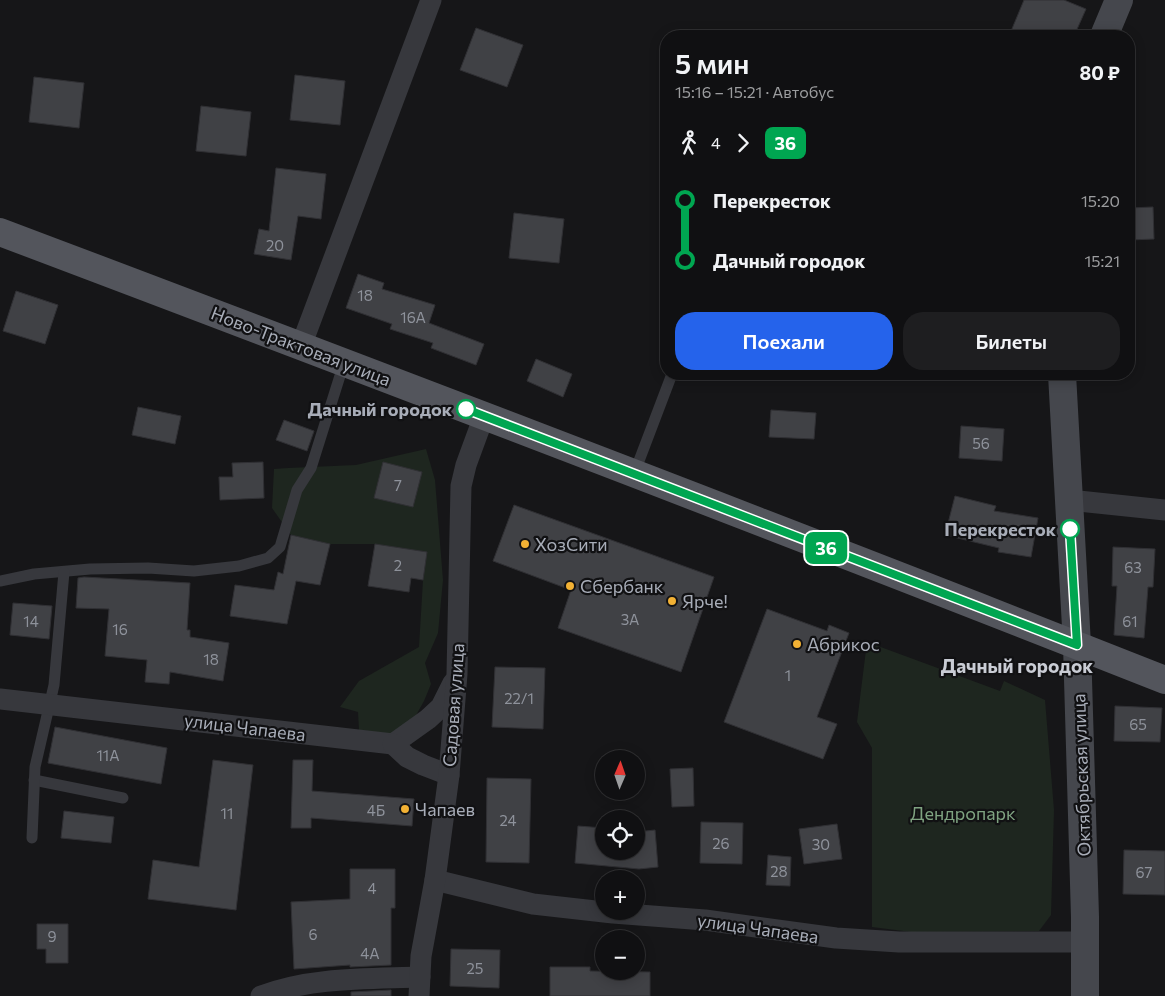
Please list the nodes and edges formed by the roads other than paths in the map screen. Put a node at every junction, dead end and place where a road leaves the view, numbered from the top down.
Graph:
1 (431, 0) edge
2 (1119, 0) edge
3 (1106, 30) edge
4 (0, 232) edge
5 (301, 346) junction
6 (344, 362) junction
7 (670, 380) edge
8 (1062, 380) edge
9 (484, 416) junction
10 (634, 474) junction
11 (1069, 500) junction
12 (1159, 505) edge
13 (64, 572) junction
14 (0, 581) edge
15 (1077, 645) junction
16 (457, 674) junction
17 (1165, 680) edge
18 (0, 698) edge
19 (49, 704) junction
20 (393, 744) junction
21 (449, 775) junction
22 (34, 780) junction
23 (123, 798) dead end
24 (32, 838) dead end
25 (434, 880) junction
26 (1085, 942) junction
27 (419, 987) edge
28 (261, 996) edge
29 (1085, 996) edge

1 - 5 street
2 - 3 street
4 - 5 main road, Ново-Трактовая улица
5 - 6 main road, Ново-Трактовая улица
6 - 9 main road, Ново-Трактовая улица
6 - 13 lane
7 - 10 lane
8 - 11 street, Октябрьская улица
9 - 10 main road, Ново-Трактовая улица
9 - 16 street, Садовая улица
10 - 15 main road, Ново-Трактовая улица
11 - 12 street
11 - 15 street, Октябрьская улица
13 - 14 lane
13 - 19 lane
15 - 17 main road, Ново-Трактовая улица
15 - 26 street, Октябрьская улица
16 - 20 street
16 - 21 street, Садовая улица
18 - 19 street, улица Чапаева
19 - 20 street, улица Чапаева
19 - 22 lane
20 - 21 street
21 - 25 street, Садовая улица
22 - 23 lane
22 - 24 lane
25 - 26 street, улица Чапаева
25 - 27 street, Садовая улица
26 - 29 street, Октябрьская улица
27 - 28 street

